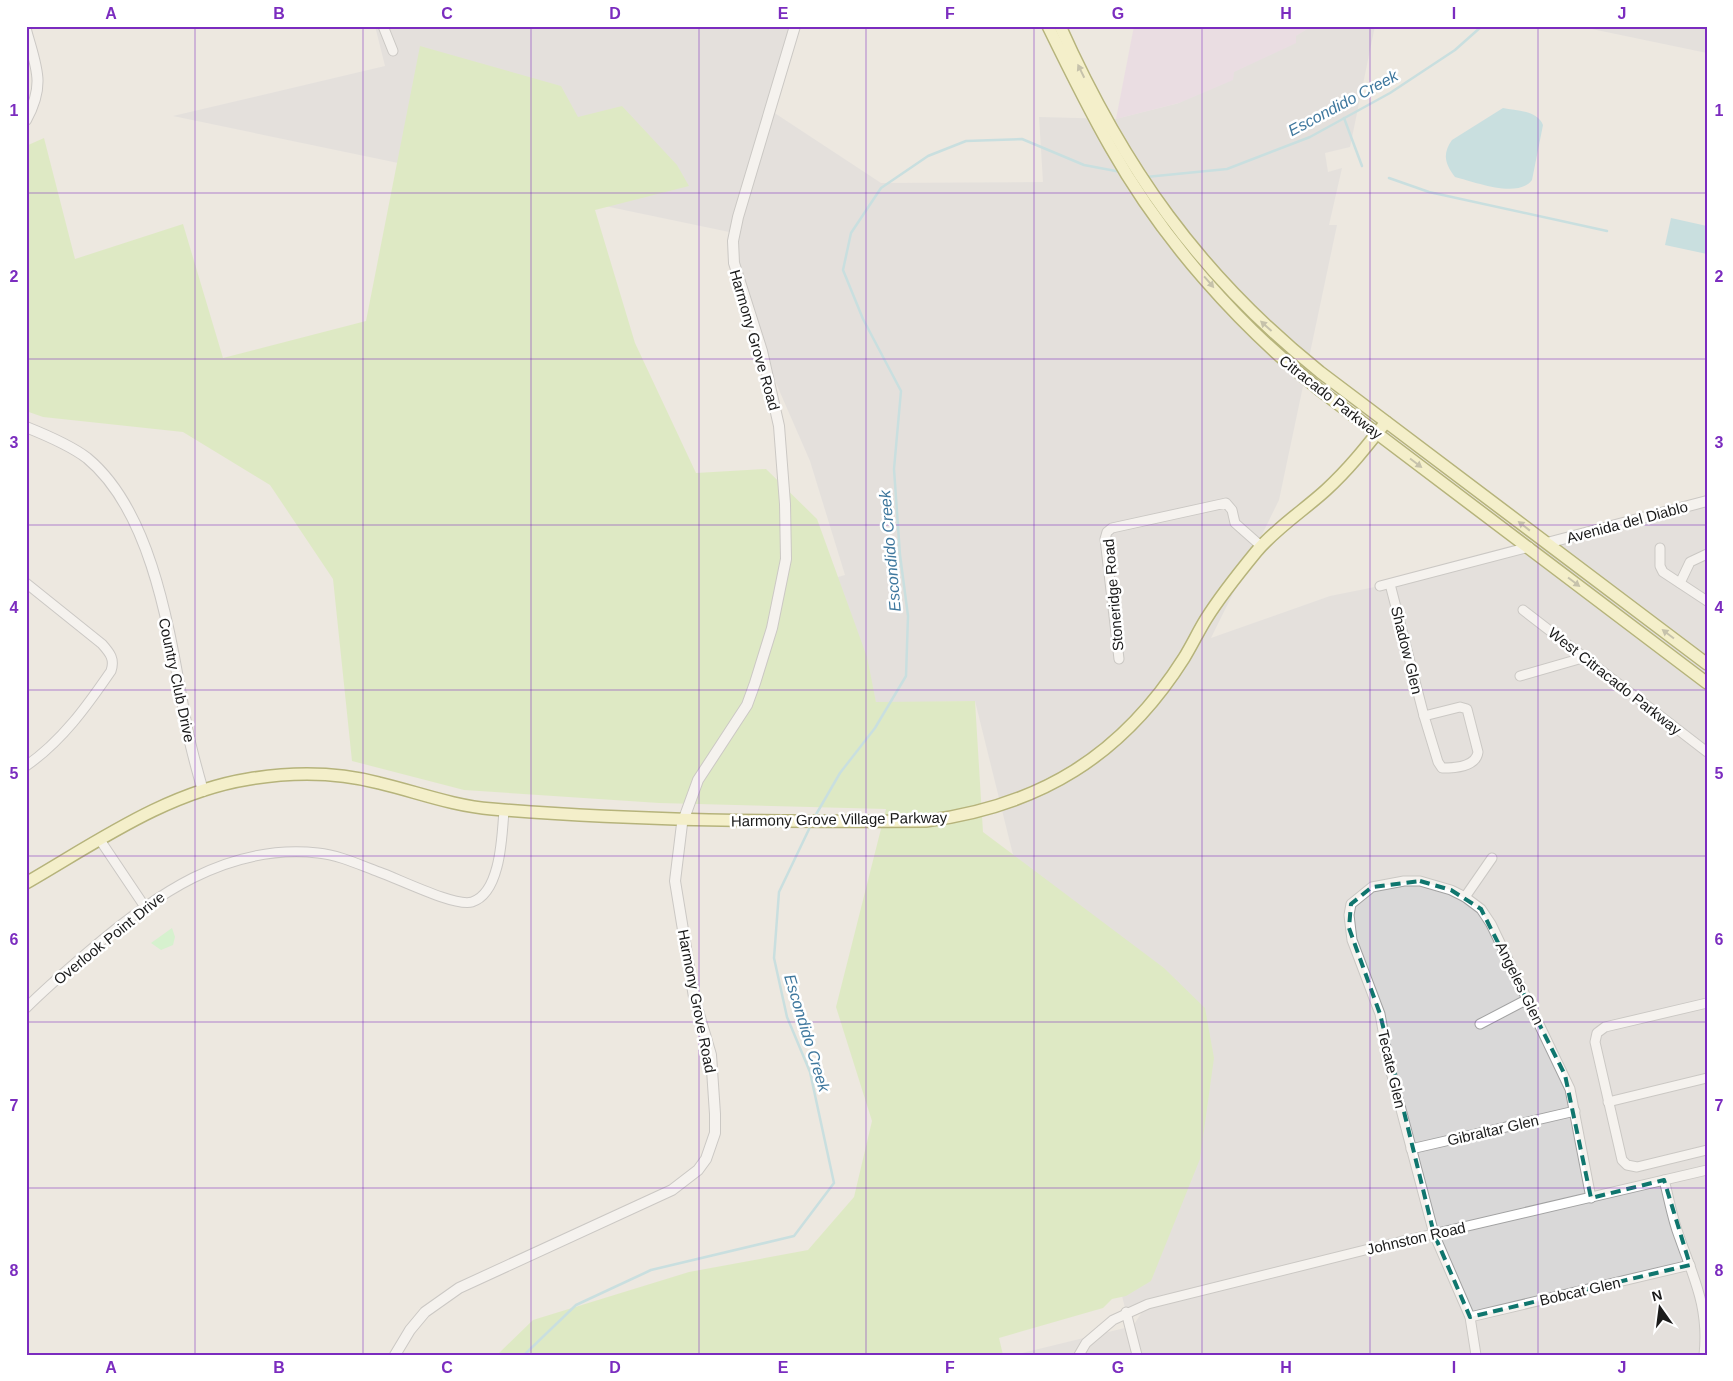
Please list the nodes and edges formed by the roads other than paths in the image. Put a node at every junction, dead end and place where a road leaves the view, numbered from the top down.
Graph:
1 (383, 26) edge
2 (795, 26) edge
3 (1048, 26) edge
4 (1060, 26) edge
5 (26, 30) edge
6 (393, 51) dead end
7 (26, 120) edge
8 (1115, 146) junction
9 (1183, 244) junction
10 (1386, 422) junction
11 (26, 427) edge
12 (1377, 433) junction
13 (1707, 500) edge
14 (1547, 544) junction
15 (1261, 546) junction
16 (1529, 548) junction
17 (1660, 548) dead end
18 (1707, 554) edge
19 (1574, 563) junction
20 (26, 583) edge
21 (1680, 583) junction
22 (1390, 584) junction
23 (1380, 586) dead end
24 (1707, 601) edge
25 (1523, 610) dead end
26 (1586, 657) junction
27 (1119, 659) dead end
28 (1707, 664) edge
29 (1520, 676) dead end
30 (1707, 683) edge
31 (1424, 716) junction
32 (1707, 752) edge
33 (28, 762) edge
34 (203, 791) junction
35 (504, 810) junction
36 (684, 819) junction
37 (100, 840) junction
38 (1492, 858) dead end
39 (26, 883) edge
40 (1465, 897) junction
41 (1351, 904) joint
42 (145, 907) junction
43 (1528, 999) junction
44 (1707, 1003) edge
45 (26, 1008) edge
46 (1480, 1024) dead end
47 (1707, 1078) edge
48 (1608, 1102) junction
49 (1575, 1111) junction
50 (1411, 1149) junction
51 (1707, 1150) edge
52 (1707, 1170) edge
53 (1664, 1180) junction
54 (1591, 1198) junction
55 (1434, 1234) junction
56 (1690, 1265) junction
57 (1126, 1312) junction
58 (1470, 1316) junction
59 (395, 1355) edge
60 (1078, 1355) edge
61 (1137, 1355) edge
62 (1476, 1355) edge
63 (1704, 1355) edge

1 - 6 street
2 - 36 street, Harmony Grove Road
3 - 8 main road, Citracado Parkway
8 -> 4 main road, Citracado Parkway
5 - 7 street
8 - 9 main road, Citracado Parkway
10 -> 9 main road, Citracado Parkway
9 -> 12 main road, Citracado Parkway
10 - 12 main road, Harmony Grove Village Parkway
14 -> 10 main road, Citracado Parkway
11 - 34 street, Country Club Drive
12 - 15 main road, Harmony Grove Village Parkway
12 -> 16 main road, Citracado Parkway
13 - 14 street, Avenida del Diablo
14 - 19 main road, Citracado Parkway
15 - 27 street, Stoneridge Road
15 - 36 main road, Harmony Grove Village Parkway
16 - 19 main road
16 - 22 street
16 -> 30 main road, Citracado Parkway
17 - 21 street
18 - 21 street
28 -> 19 main road, Citracado Parkway
20 - 33 street
21 - 24 street
22 - 23 street
22 - 31 street, Shadow Glen
25 - 26 street, West Citracado Parkway
26 - 29 street
26 - 32 street, West Citracado Parkway
31 - 31 street, Shadow Glen
34 - 35 main road, Harmony Grove Village Parkway
34 - 37 main road
35 - 36 main road, Harmony Grove Village Parkway
35 - 42 street, Overlook Point Drive
36 - 59 street, Harmony Grove Road
37 - 39 main road
37 - 42 street
38 - 40 street
40 - 41 street, Angeles Glen
40 - 43 street, Angeles Glen
41 - 50 street, Tecate Glen
42 - 45 street, Overlook Point Drive
43 - 46 street
43 - 49 street, Angeles Glen
44 - 48 street
47 - 48 street
48 - 51 street
49 - 50 street, Gibraltar Glen
49 - 54 street, Angeles Glen
50 - 55 street, Tecate Glen
52 - 53 street, Johnston Road
53 - 54 street, Johnston Road
53 - 56 street
54 - 55 street, Johnston Road
55 - 57 street, Johnston Road
55 - 58 street, Tecate Glen
56 - 58 street, Bobcat Glen
56 - 63 street
57 - 60 street, Johnston Road
57 - 61 street
58 - 62 street, Tecate Glen

